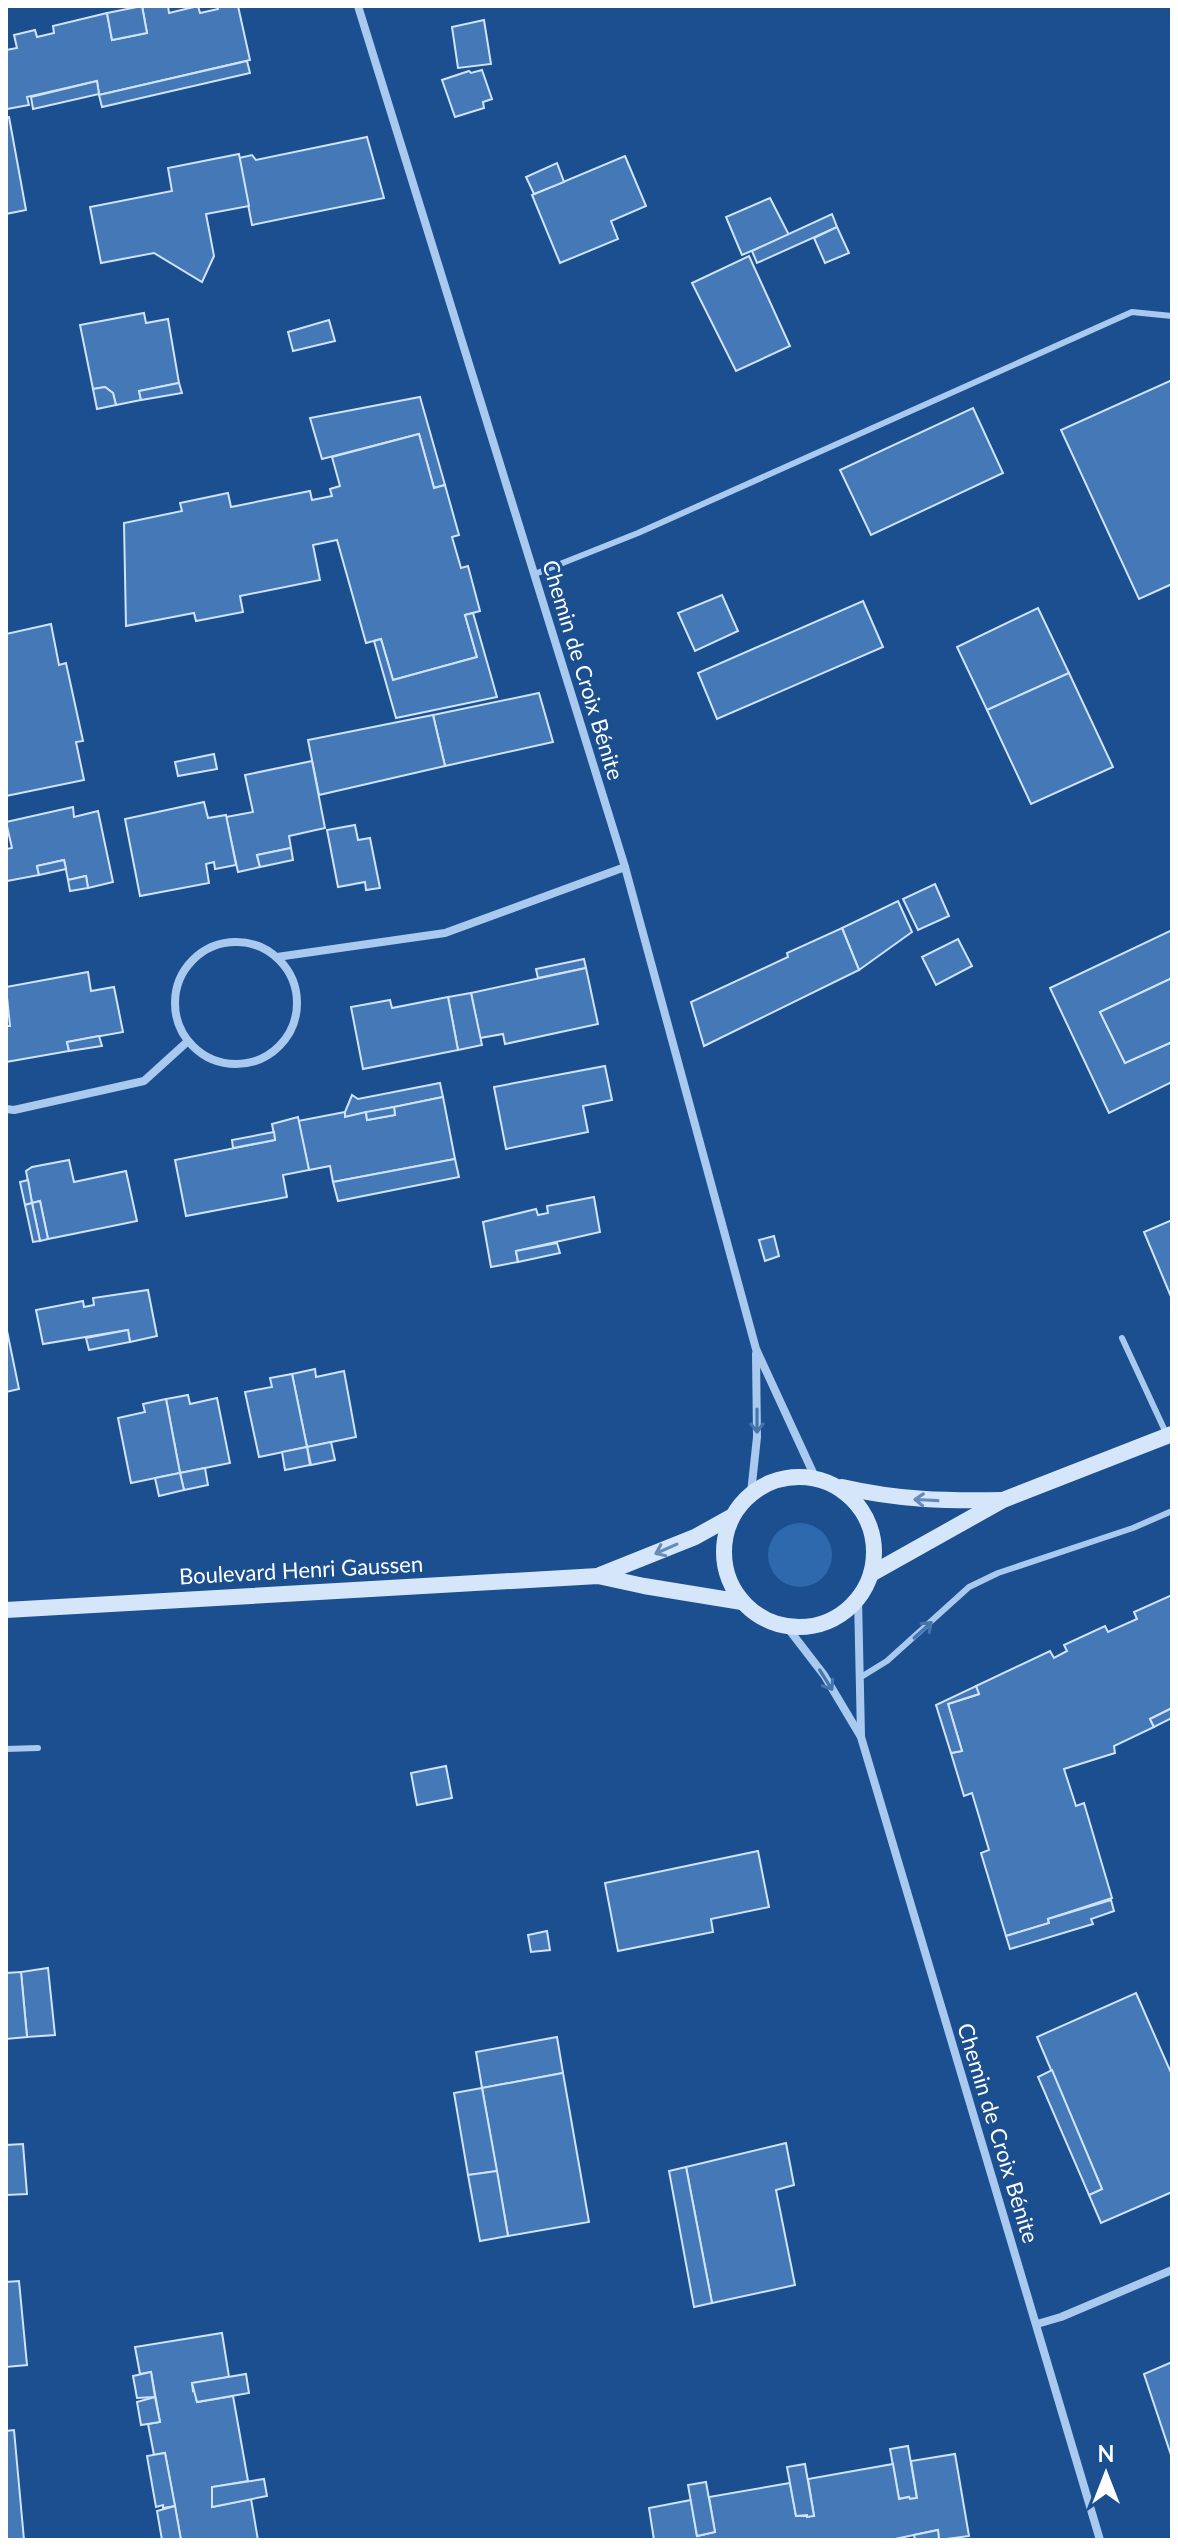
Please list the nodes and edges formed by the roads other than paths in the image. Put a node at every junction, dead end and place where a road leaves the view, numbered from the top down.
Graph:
1 (358, 6) edge
2 (1172, 316) edge
3 (535, 574) junction
4 (625, 867) junction
5 (277, 957) junction
6 (187, 1042) junction
7 (6, 1109) edge
8 (1122, 1338) dead end
9 (756, 1349) junction
10 (1170, 1435) edge
11 (815, 1477) junction
12 (836, 1485) junction
13 (751, 1493) junction
14 (1003, 1500) junction
15 (1172, 1511) edge
16 (731, 1517) junction
17 (871, 1574) junction
18 (598, 1576) junction
19 (858, 1598) junction
20 (742, 1602) junction
21 (6, 1610) edge
22 (787, 1627) junction
23 (861, 1677) junction
24 (861, 1737) junction
25 (38, 1748) dead end
26 (6, 1749) edge
27 (1172, 2270) edge
28 (1037, 2324) junction
29 (1100, 2540) edge

1 - 3 street, Chemin de Croix Bénite
2 - 3 lane
3 - 4 street, Chemin de Croix Bénite
4 - 5 street
4 - 9 street, Chemin de Croix Bénite
5 - 6 street
5 - 6 street
6 - 7 street
8 - 10 lane
9 - 11 street, Chemin de Croix Bénite
9 -> 13 street, Chemin de Croix Bénite
10 - 14 street, Boulevard Henri Gaussen
11 - 12 street, Boulevard Henri Gaussen
11 - 13 street, Boulevard Henri Gaussen
14 -> 12 street, Boulevard Henri Gaussen
12 - 17 street, Boulevard Henri Gaussen
13 - 16 street, Boulevard Henri Gaussen
14 - 17 street, Boulevard Henri Gaussen
23 -> 15 lane
16 -> 18 street, Boulevard Henri Gaussen
16 - 20 street, Boulevard Henri Gaussen
17 - 19 street, Boulevard Henri Gaussen
18 - 20 street, Boulevard Henri Gaussen
18 - 21 street, Boulevard Henri Gaussen
19 - 22 street, Boulevard Henri Gaussen
19 - 23 street, Chemin de Croix Bénite
20 - 22 street, Boulevard Henri Gaussen
22 -> 24 street, Chemin de Croix Bénite
23 - 24 street, Chemin de Croix Bénite
24 - 28 street, Chemin de Croix Bénite
25 - 26 lane
27 - 28 street
28 - 29 street, Chemin de Croix Bénite

